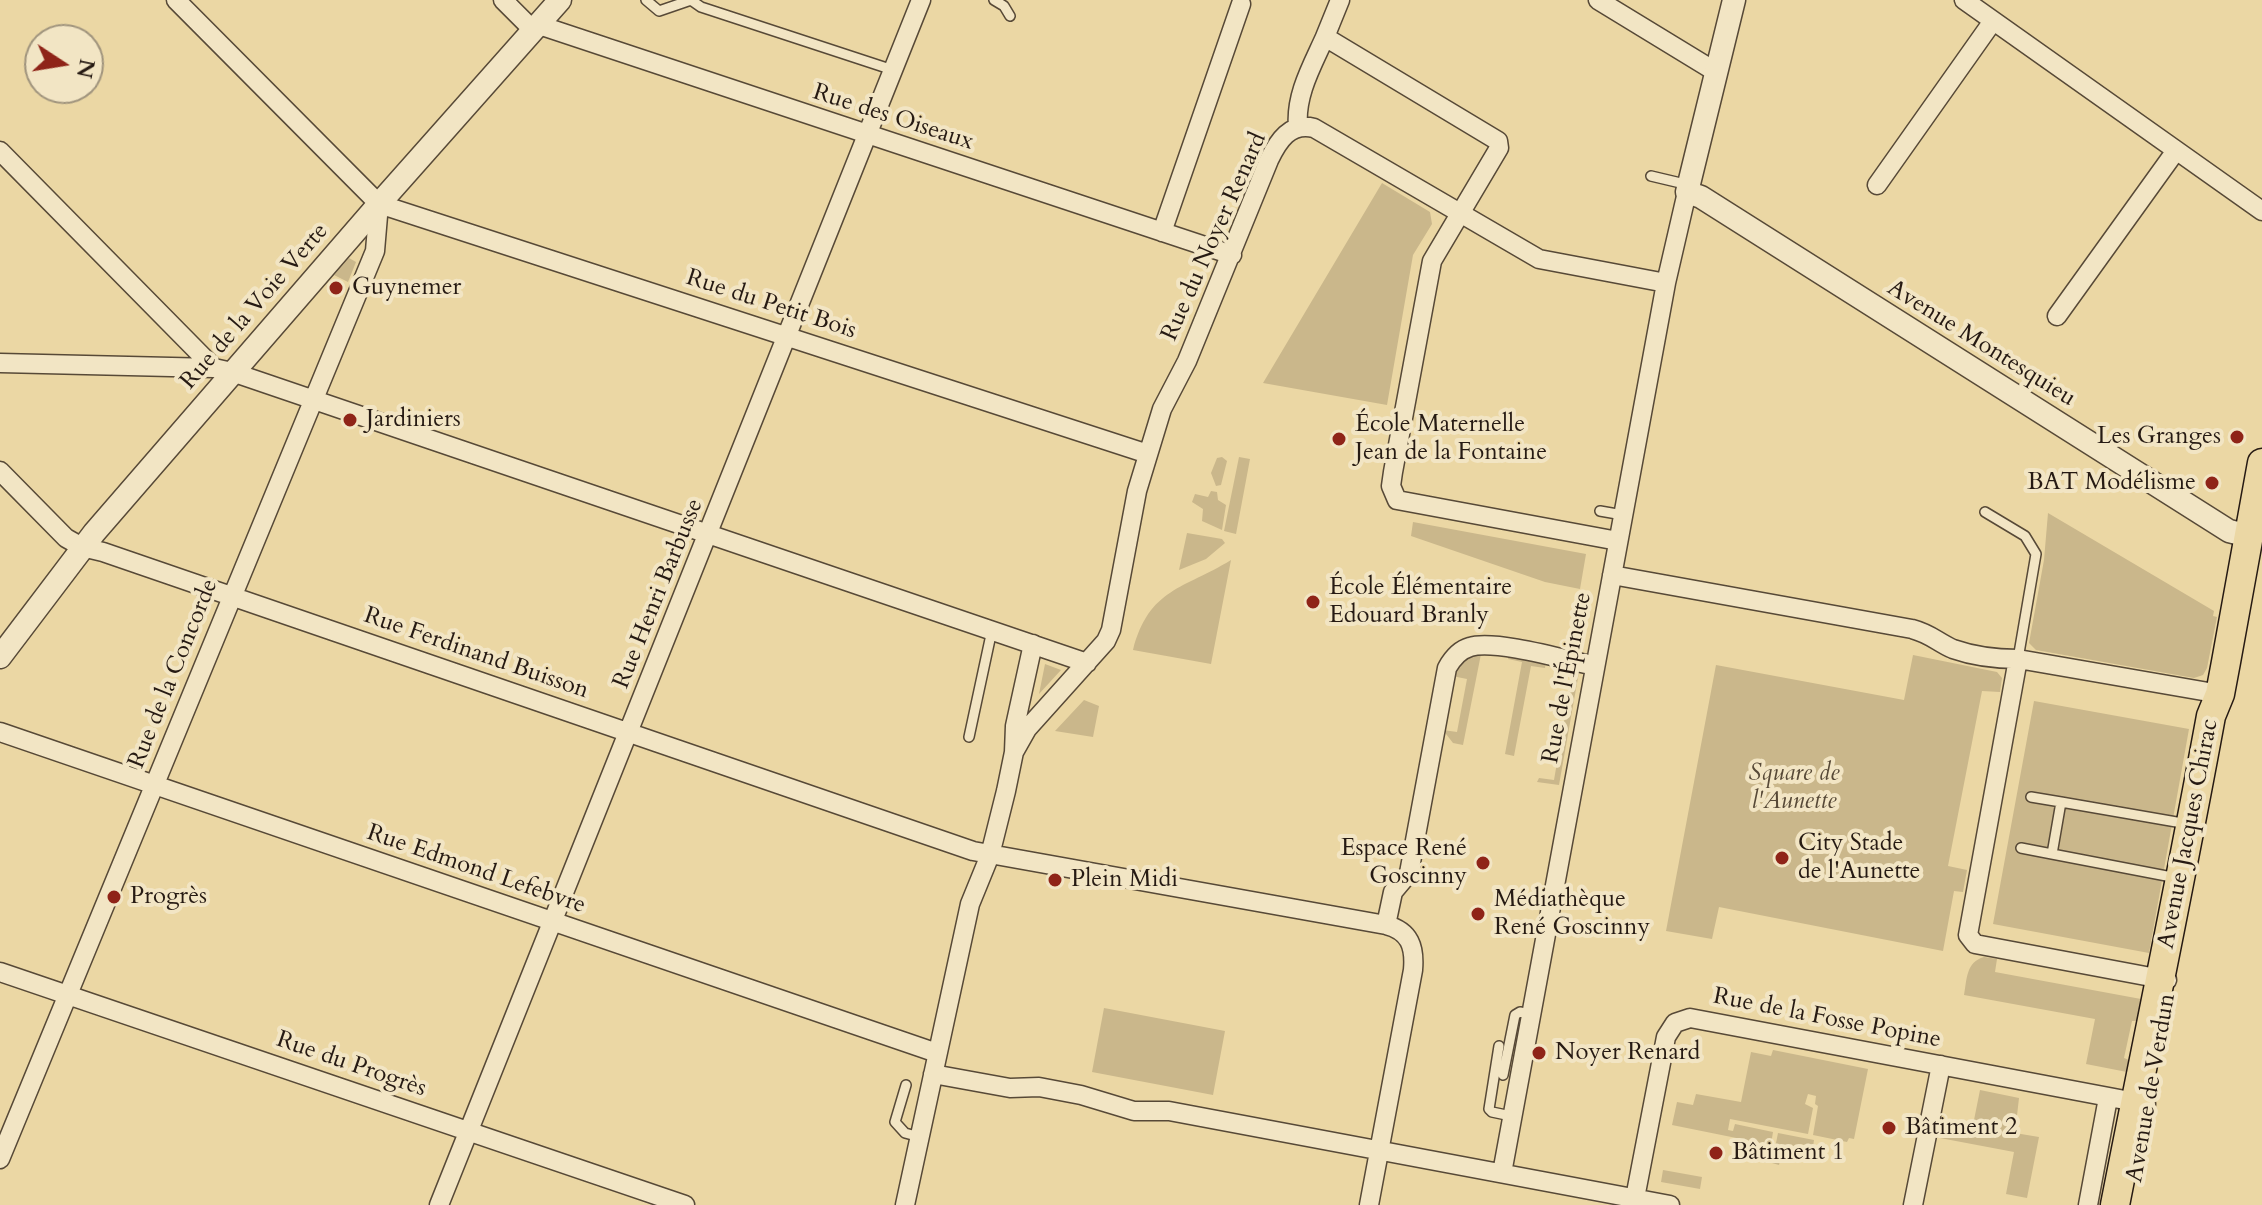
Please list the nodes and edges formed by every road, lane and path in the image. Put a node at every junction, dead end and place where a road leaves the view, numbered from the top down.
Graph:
1 (176, 0) edge
2 (503, 0) edge
3 (560, 0) edge
4 (646, 0) edge
5 (691, 0) edge
6 (921, 0) edge
7 (994, 0) edge
8 (1340, 0) edge
9 (1598, 0) edge
10 (1734, 0) edge
11 (1964, 0) edge
12 (1241, 4) dead end
13 (1010, 16) dead end
14 (1993, 21) junction
15 (537, 28) junction
16 (1325, 37) junction
17 (893, 70) junction
18 (1716, 72) junction
19 (1298, 127) junction
20 (867, 135) junction
21 (0, 151) edge
22 (2175, 152) junction
23 (1651, 176) dead end
24 (1877, 185) dead end
25 (1688, 189) junction
26 (379, 204) junction
27 (2262, 211) edge
28 (1459, 213) junction
29 (1162, 232) junction
30 (1232, 255) junction
31 (1666, 283) junction
32 (2057, 316) dead end
33 (788, 336) junction
34 (0, 363) edge
35 (223, 370) junction
36 (313, 398) junction
37 (1148, 454) junction
38 (2262, 463) edge
39 (0, 471) edge
40 (1600, 511) dead end
41 (1985, 512) dead end
42 (1623, 515) junction
43 (709, 533) junction
44 (2249, 536) junction
45 (1618, 541) junction
46 (82, 547) junction
47 (1612, 575) junction
48 (231, 595) junction
49 (992, 630) junction
50 (1033, 644) junction
51 (0, 657) edge
52 (2018, 659) junction
53 (1087, 663) junction
54 (1595, 666) junction
55 (2220, 694) junction
56 (0, 732) edge
57 (629, 732) junction
58 (969, 737) dead end
59 (1014, 752) junction
60 (154, 786) junction
61 (2031, 797) dead end
62 (2061, 802) junction
63 (2191, 825) junction
64 (2021, 848) dead end
65 (2052, 854) junction
66 (990, 855) junction
67 (2182, 879) junction
68 (552, 922) junction
69 (2173, 923) joint
70 (1394, 928) junction
71 (0, 972) edge
72 (2164, 980) junction
73 (66, 994) junction
74 (1530, 1014) junction
75 (1499, 1046) dead end
76 (937, 1053) junction
77 (1941, 1065) junction
78 (933, 1074) junction
79 (1503, 1075) dead end
80 (906, 1085) dead end
81 (2131, 1101) junction
82 (1511, 1116) junction
83 (468, 1131) junction
84 (920, 1137) junction
85 (1380, 1149) junction
86 (0, 1159) edge
87 (1502, 1173) junction
88 (1635, 1198) junction
89 (439, 1205) edge
90 (685, 1205) edge
91 (905, 1205) edge
92 (1369, 1205) edge
93 (1670, 1205) edge
94 (1913, 1205) edge
95 (2088, 1205) edge
96 (2115, 1205) edge
97 (2132, 1205) edge

1 - 26 street
2 - 15 street
3 - 15 street, Rue de la Voie Verte
4 - 5 lane
5 - 17 lane
6 - 17 street, Rue Henri Barbusse
7 - 13 lane
8 - 16 street
9 - 18 street
10 - 18 street
11 - 14 street
12 - 29 street
14 - 22 street
14 - 24 street
15 - 20 street, Rue des Oiseaux
15 - 26 street, Rue de la Voie Verte
16 - 19 street
16 - 28 street
17 - 20 street, Rue Henri Barbusse
18 - 25 street
19 - 28 street, Rue du Noyer Renard
19 - 30 street, Rue du Noyer Renard
20 - 29 street, Rue des Oiseaux
20 - 33 street, Rue Henri Barbusse
21 - 35 street
22 - 27 street
22 - 32 street
23 - 25 lane
25 - 31 street, Rue de l'Épinette
25 - 44 street, Avenue Montesquieu
26 - 33 street, Rue du Petit Bois
26 - 35 street, Rue de la Voie Verte
26 - 36 street, Rue de la Concorde
28 - 31 street, Rue du Noyer Renard
28 - 45 street
29 - 30 street, Rue des Oiseaux
30 - 37 street, Rue du Noyer Renard
31 - 42 street, Rue de l'Épinette
33 - 37 street, Rue du Petit Bois
33 - 43 street, Rue Henri Barbusse
34 - 35 street
35 - 36 street
35 - 46 street, Rue de la Voie Verte
36 - 43 street
36 - 48 street, Rue de la Concorde
37 - 53 street, Rue du Noyer Renard
38 - 44 main road, Avenue Jacques Chirac
39 - 46 street
40 - 42 lane
41 - 52 lane
42 - 45 street, Rue de l'Épinette
43 - 49 street
43 - 57 street, Rue Henri Barbusse
44 - 55 main road, Avenue Jacques Chirac
45 - 47 street, Rue de l'Épinette
46 - 48 street, Rue Ferdinand Buisson
46 - 51 street, Rue de la Voie Verte
47 - 52 street
47 - 54 street, Rue de l'Épinette
48 - 57 street, Rue Ferdinand Buisson
48 - 60 street, Rue de la Concorde
49 - 50 street
49 - 58 lane
50 - 53 street
50 - 59 street
52 - 55 street
52 - 72 street
53 - 59 street, Rue du Noyer Renard
54 - 70 street
54 - 74 street, Rue de l'Épinette
55 - 63 main road, Avenue Jacques Chirac
56 - 60 street, Rue Edmond Lefebvre
57 - 66 street, Rue Ferdinand Buisson
57 - 68 street, Rue Henri Barbusse
59 - 66 street
60 - 68 street, Rue Edmond Lefebvre
60 - 73 street, Rue de la Concorde
61 - 62 lane
62 - 63 lane
62 - 65 lane
63 - 67 main road, Avenue Jacques Chirac
64 - 65 lane
65 - 67 lane
66 - 70 street, Rue Ferdinand Buisson
66 - 76 street
67 - 69 main road, Avenue Jacques Chirac
68 - 76 street, Rue Edmond Lefebvre
68 - 83 street, Rue Henri Barbusse
69 - 72 main road, Avenue de Verdun
70 - 85 street
71 - 73 street, Rue du Progrès
72 - 81 main road, Avenue Jacques Chirac
73 - 83 street, Rue du Progrès
73 - 86 street, Rue de la Concorde
74 - 79 lane
74 - 82 street, Rue de l'Épinette
75 - 82 lane
76 - 78 street
77 - 81 street, Rue de la Fosse Popine
77 - 88 street, Rue de la Fosse Popine
77 - 94 street
78 - 84 street
78 - 85 street
80 - 84 lane
81 - 95 street
81 - 96 main road, Avenue Jacques Chirac
81 - 97 main road, Avenue de Verdun
82 - 87 street, Rue de l'Épinette
83 - 89 street, Rue Henri Barbusse
83 - 90 street, Rue du Progrès
84 - 91 street
85 - 87 street
85 - 92 street
87 - 88 street
88 - 93 street

